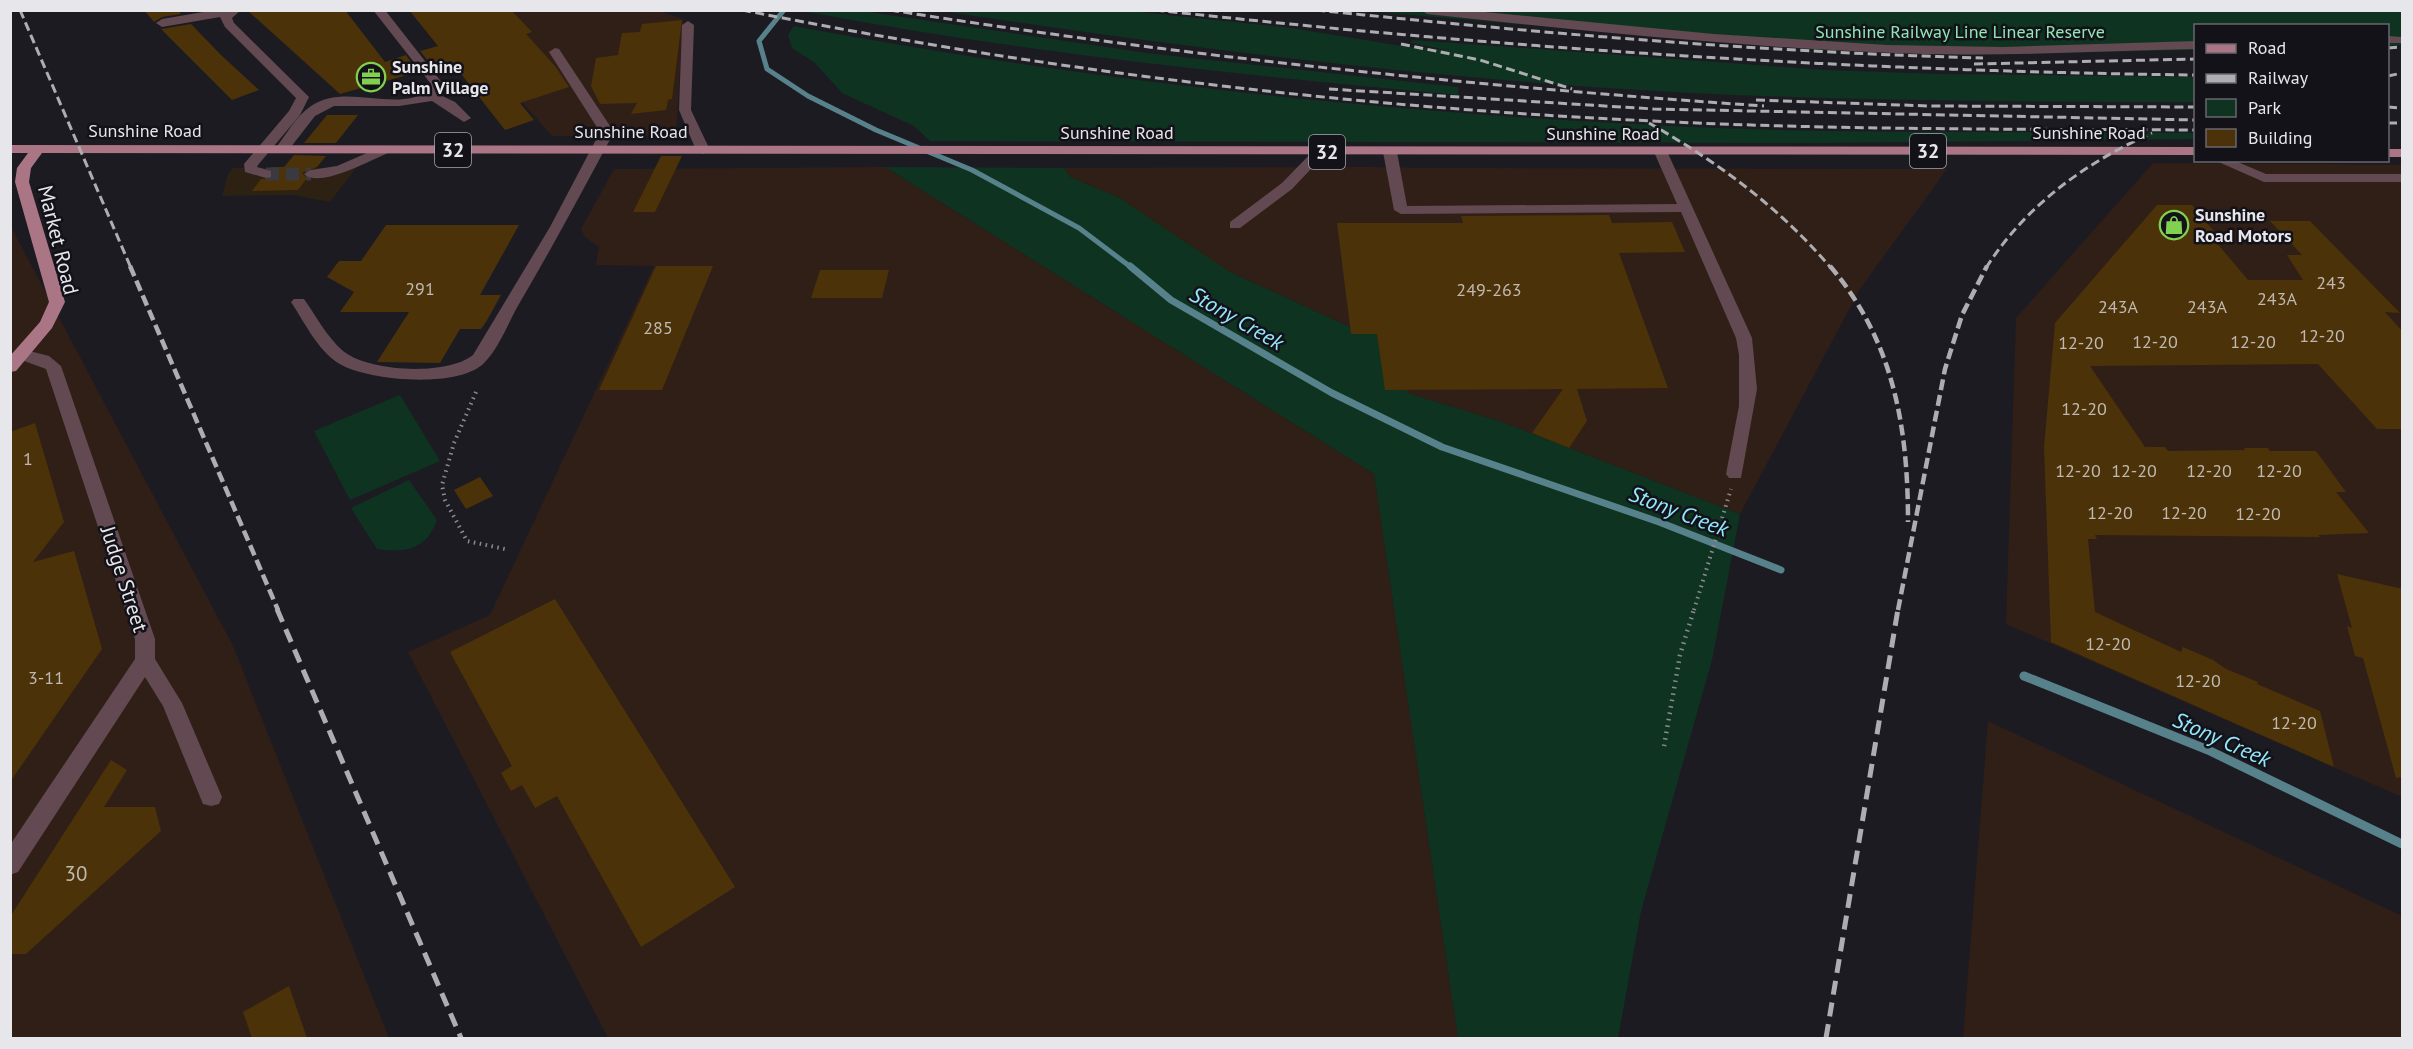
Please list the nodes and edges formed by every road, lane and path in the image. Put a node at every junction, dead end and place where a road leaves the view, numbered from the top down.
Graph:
1 (379, 10) edge
2 (1426, 10) edge
3 (234, 11) edge
4 (162, 23) dead end
5 (688, 25) dead end
6 (2194, 45) edge
7 (555, 52) dead end
8 (433, 96) junction
9 (464, 118) dead end
10 (10, 149) edge
11 (38, 149) junction
12 (262, 149) junction
13 (282, 149) junction
14 (383, 150) junction
15 (600, 150) junction
16 (703, 150) junction
17 (2194, 151) edge
18 (1320, 152) junction
19 (1390, 152) junction
20 (1661, 152) junction
21 (2225, 162) edge
22 (266, 174) dead end
23 (311, 174) tunnel mouth
24 (2403, 178) edge
25 (1685, 208) junction
26 (1235, 225) dead end
27 (300, 302) dead end
28 (16, 360) edge
29 (476, 392) dead end
30 (1735, 474) joint
31 (505, 549) dead end
32 (145, 660) junction
33 (1664, 746) dead end
34 (211, 797) dead end
35 (10, 865) edge

1 - 8 street
2 - 6 street
3 - 4 street
3 - 12 street
5 - 16 street
7 - 15 street
8 - 9 street
8 - 13 street
10 - 11 main road, Sunshine Road
11 - 12 main road, Sunshine Road / 32
11 - 28 main road, Market Road
12 - 13 main road, Sunshine Road / 32
12 - 22 street
13 - 14 main road, Sunshine Road / 32
14 - 15 main road, Sunshine Road / 32
14 - 23 street
15 - 16 main road, Sunshine Road / 32
15 - 27 street
16 - 18 main road, Sunshine Road / 32
17 - 20 main road, Sunshine Road / 32
18 - 19 main road, Sunshine Road / 32
18 - 26 street
19 - 20 main road, Sunshine Road / 32
19 - 25 street
20 - 25 street
21 - 24 street
25 - 30 street
28 - 32 street, Judge Street
29 - 31 path
30 - 33 path
32 - 34 street
32 - 35 street, Judge Street

